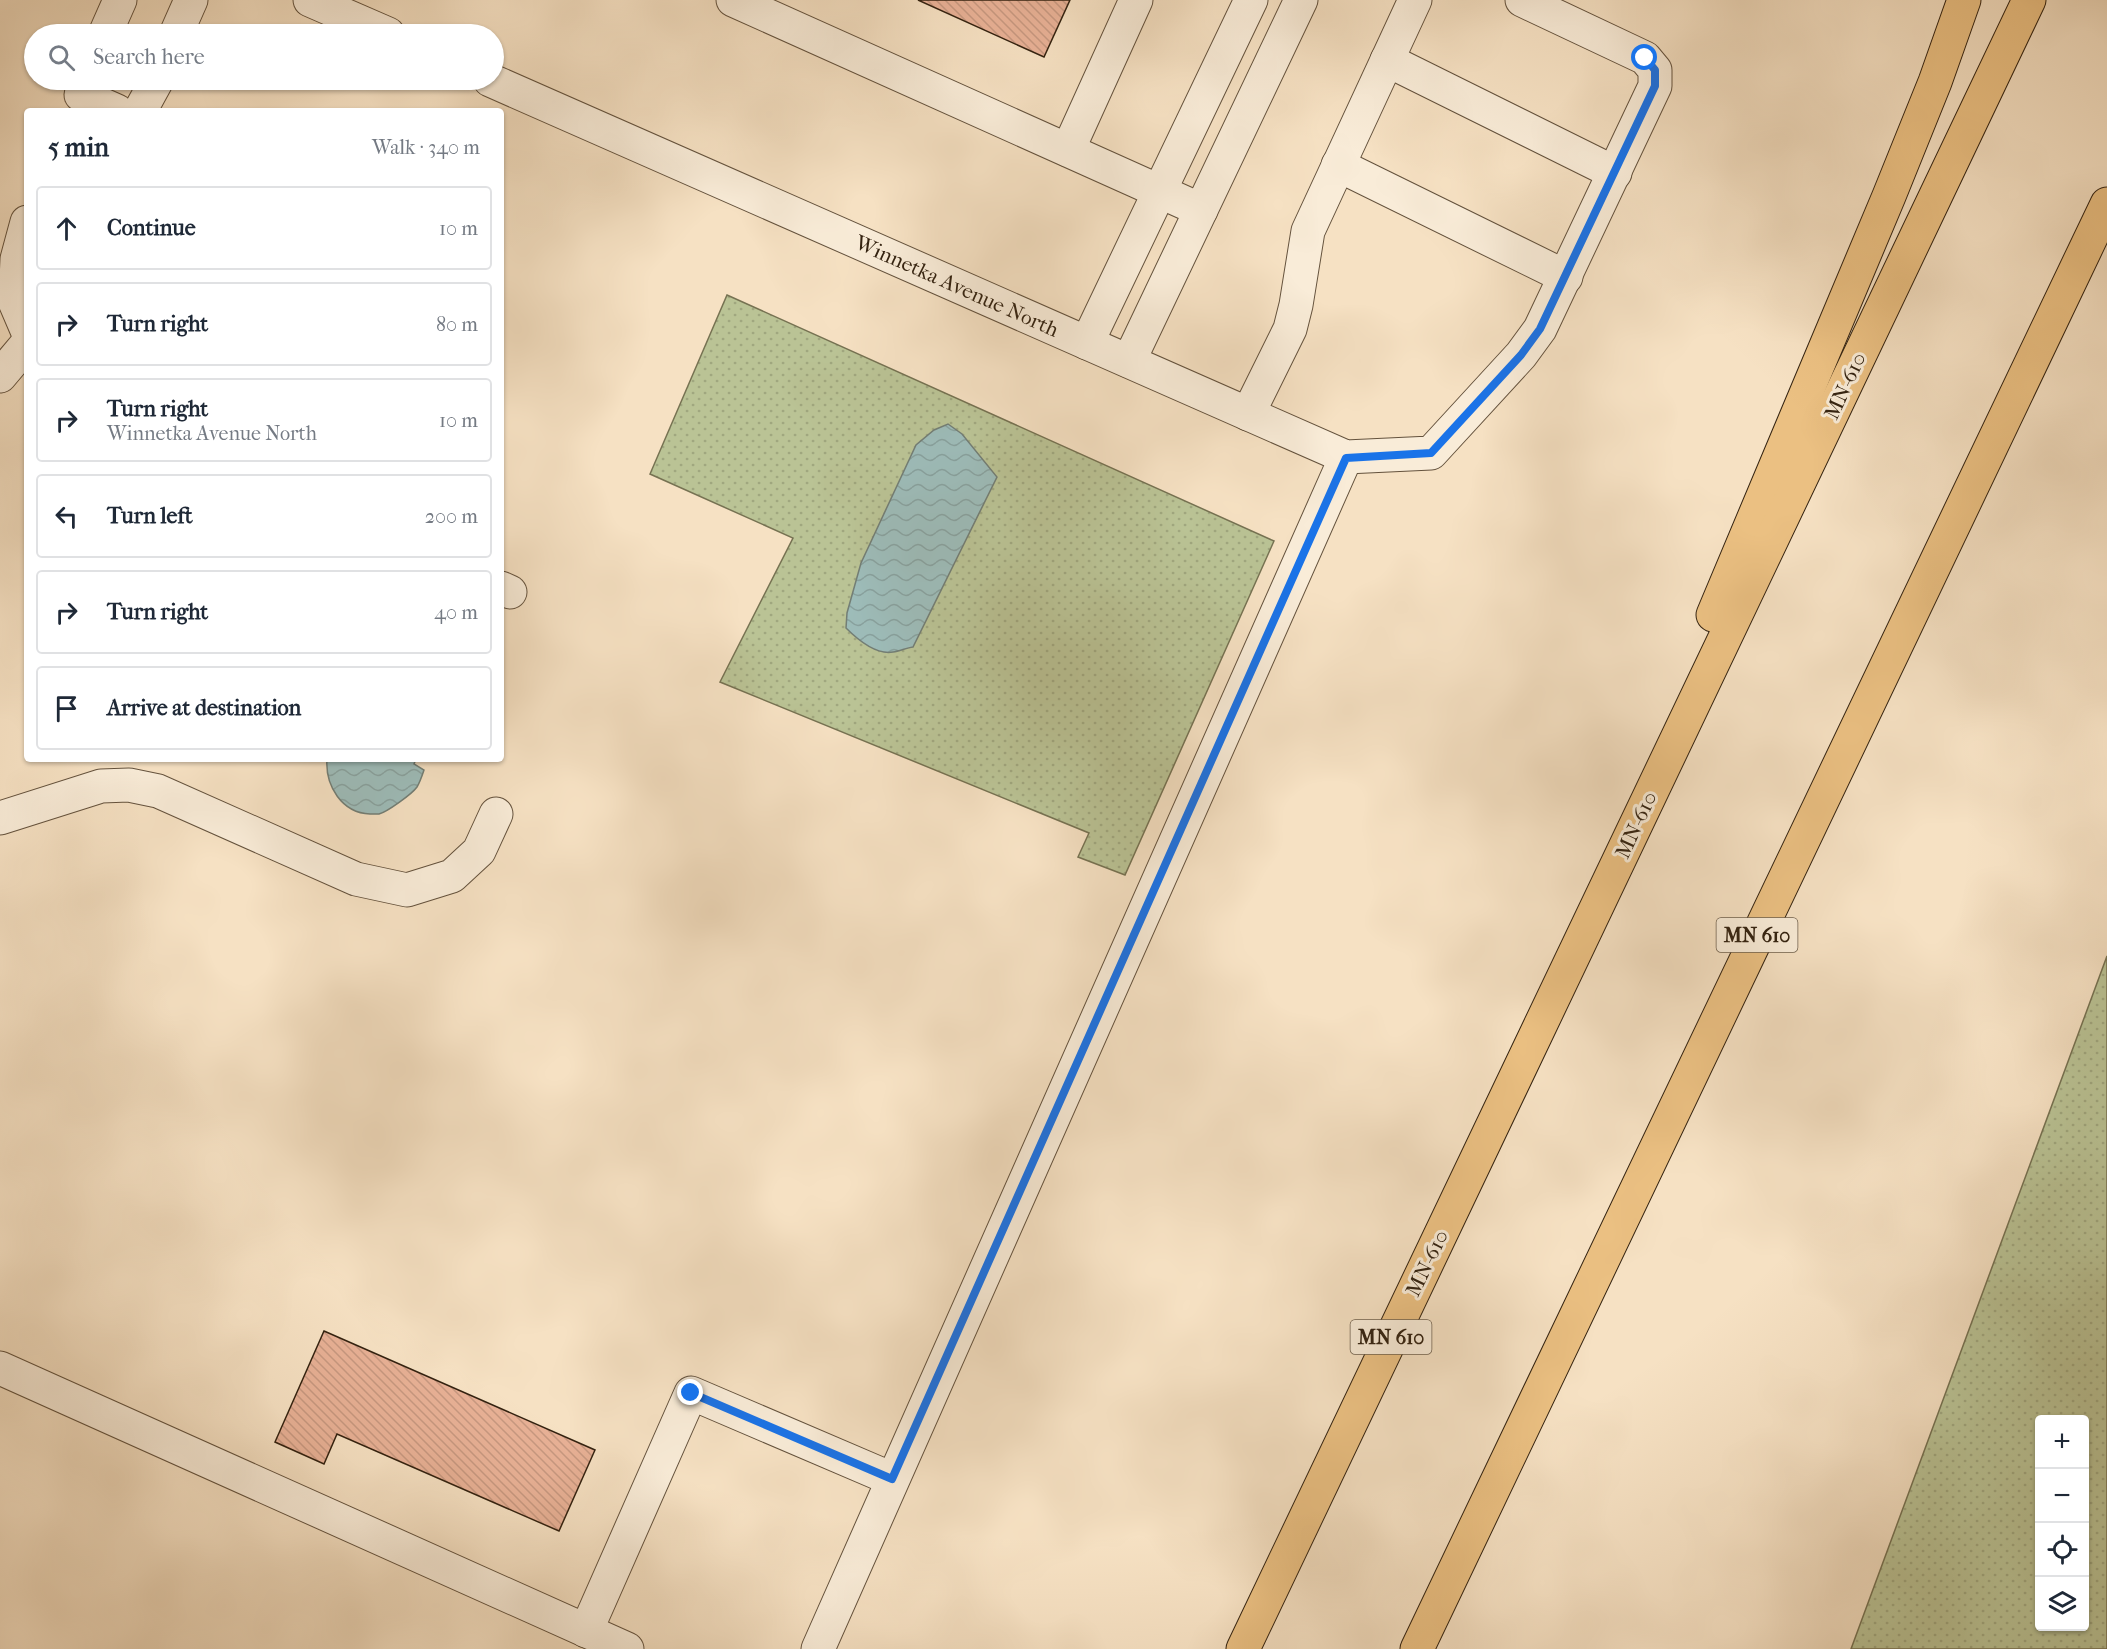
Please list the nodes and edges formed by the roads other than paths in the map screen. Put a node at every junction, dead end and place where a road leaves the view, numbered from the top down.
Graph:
1 (120, 0) edge
2 (192, 0) edge
3 (310, 0) edge
4 (733, 0) edge
5 (1136, 0) edge
6 (1251, 0) edge
7 (1300, 0) edge
8 (1415, 0) edge
9 (1522, 0) edge
10 (1964, 0) edge
11 (2029, 0) edge
12 (109, 24) edge
13 (181, 24) edge
14 (365, 24) edge
15 (1387, 60) junction
16 (504, 86) edge
17 (152, 90) edge
18 (81, 95) edge
19 (110, 108) edge
20 (142, 108) edge
21 (1068, 150) junction
22 (1338, 165) junction
23 (1615, 173) junction
24 (1161, 191) junction
25 (1201, 210) junction
26 (2104, 212) edge
27 (24, 233) edge
28 (1566, 277) junction
29 (24, 323) edge
30 (1087, 343) junction
31 (24, 348) edge
32 (1129, 361) junction
33 (0, 376) edge
34 (1248, 414) junction
35 (1346, 458) junction
36 (495, 814) dead end
37 (0, 818) edge
38 (1541, 1026) junction
39 (0, 1368) edge
40 (892, 1479) junction
41 (586, 1631) junction
42 (627, 1649) edge
43 (818, 1649) edge
44 (1242, 1649) edge
45 (1418, 1649) edge

1 - 12 street
2 - 13 street
3 - 14 street
4 - 21 street
5 - 21 street
6 - 24 street
7 - 25 street
8 - 15 street
9 - 23 street
10 - 38 highway
11 - 38 highway, MN-610 / MN 610
15 - 22 street
15 - 23 street
16 - 30 street, Winnetka Avenue North
17 - 20 street
18 - 19 street
21 - 24 street
22 - 28 street
22 - 34 street
23 - 28 street
24 - 25 street
24 - 30 street
25 - 32 street
26 - 45 highway, MN 610
27 - 29 street
28 - 35 street, Winnetka Avenue North
30 - 32 street, Winnetka Avenue North
31 - 33 street
32 - 34 street, Winnetka Avenue North
34 - 35 street, Winnetka Avenue North
35 - 40 street
36 - 37 street
38 - 44 highway, MN-610 / MN 610
39 - 41 street
40 - 41 street
40 - 43 street
41 - 42 street

